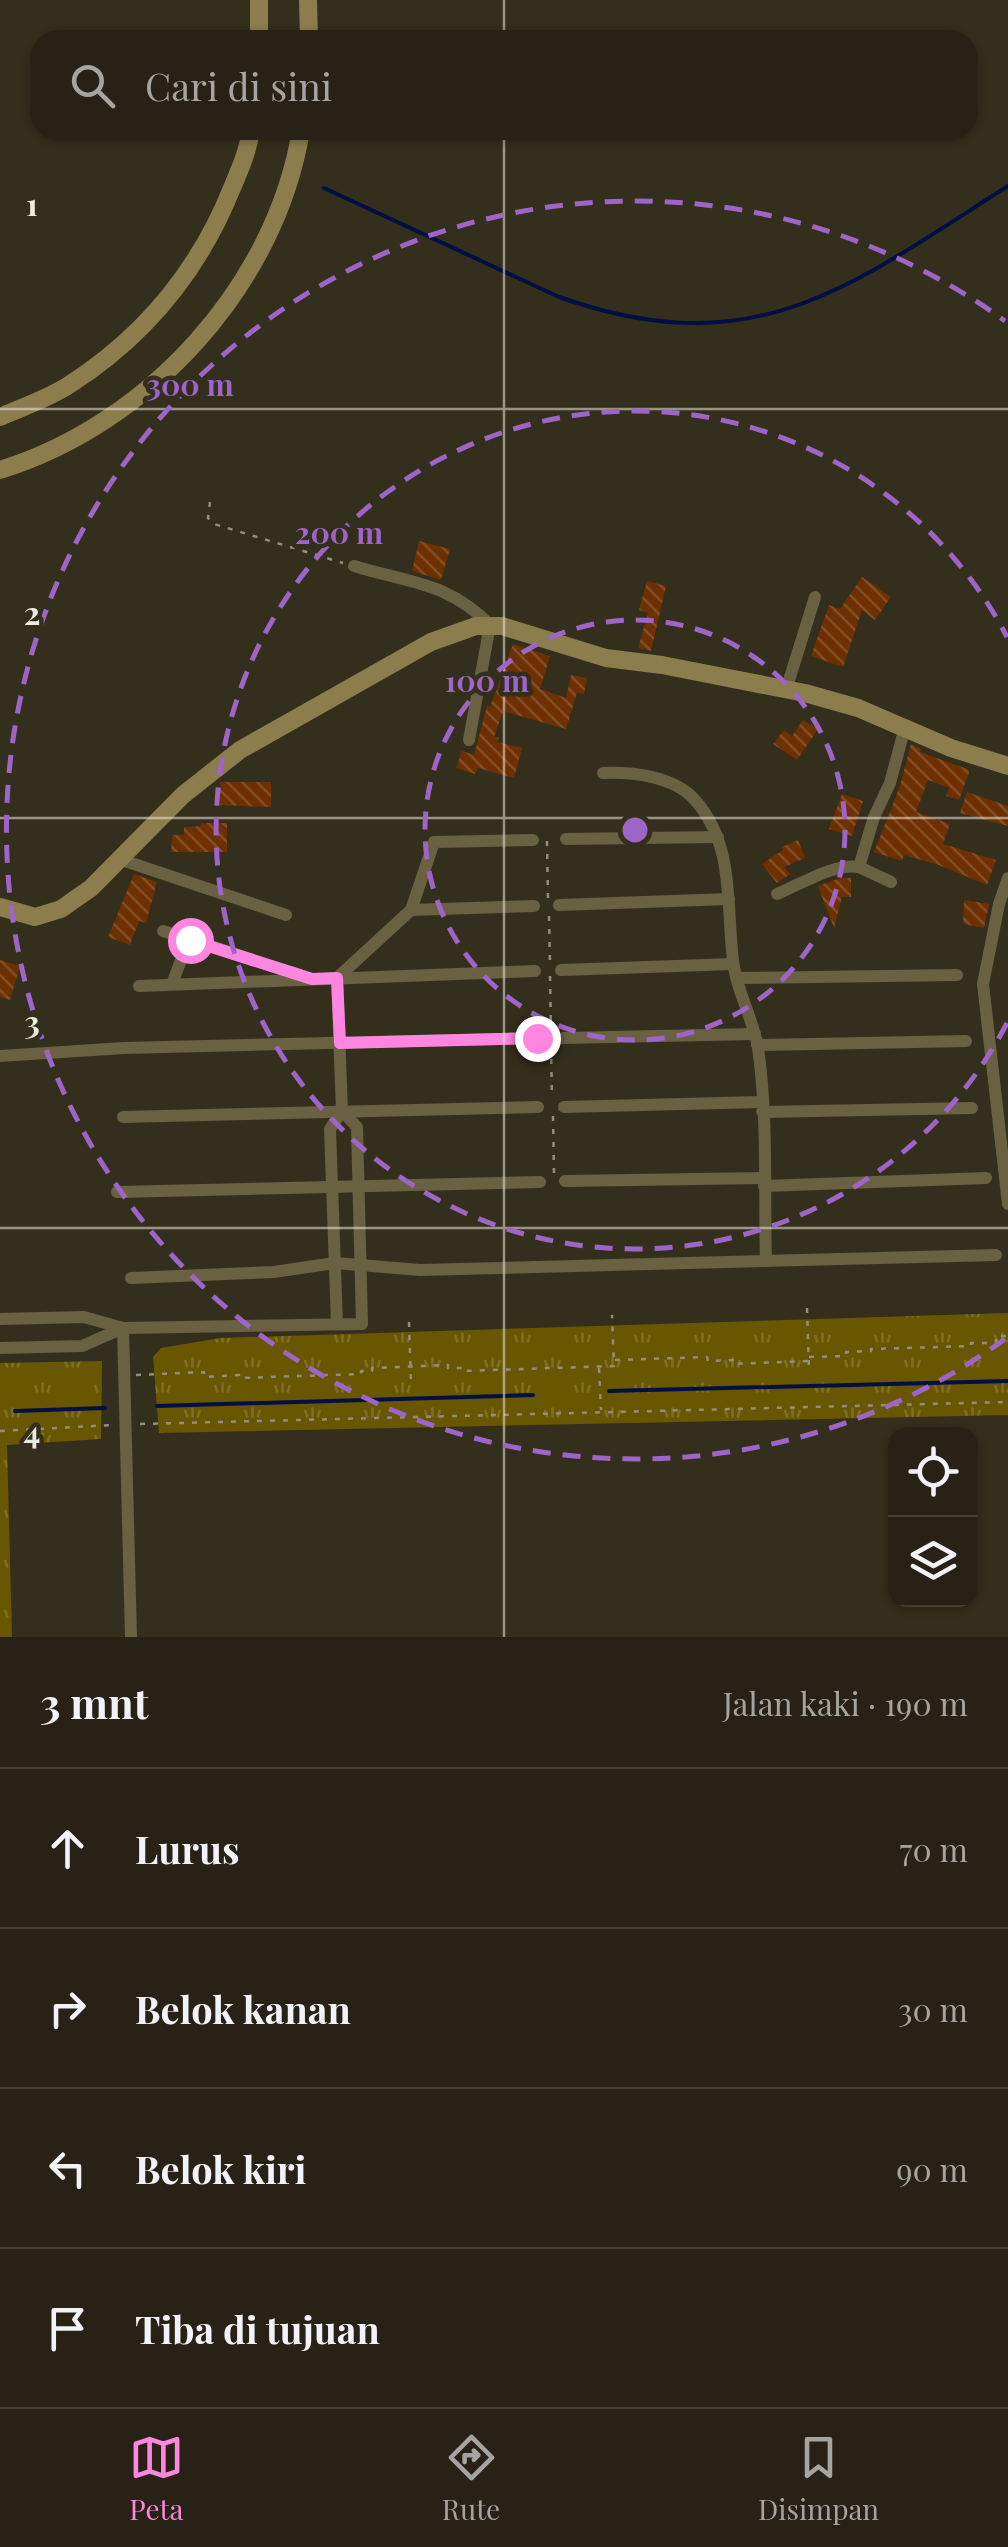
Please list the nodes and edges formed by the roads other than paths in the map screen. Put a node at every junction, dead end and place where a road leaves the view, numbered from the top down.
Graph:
1 (259, 0) edge
2 (308, 0) edge
3 (259, 30) edge
4 (308, 30) edge
5 (249, 140) edge
6 (299, 140) edge
7 (0, 417) edge
8 (0, 470) edge
9 (354, 566) road end
10 (814, 596) dead end
11 (490, 625) junction
12 (786, 690) junction
13 (905, 726) junction
14 (469, 740) dead end
15 (1008, 766) edge
16 (603, 774) dead end
17 (718, 836) junction
18 (566, 839) dead end
19 (532, 840) road end
20 (119, 860) junction
21 (860, 867) junction
22 (1008, 878) edge
23 (892, 882) dead end
24 (777, 894) dead end
25 (729, 899) junction
26 (559, 905) dead end
27 (534, 906) dead end
28 (0, 908) edge
29 (411, 910) junction
30 (286, 915) dead end
31 (163, 931) dead end
32 (190, 940) junction
33 (733, 964) junction
34 (561, 970) dead end
35 (535, 971) dead end
36 (956, 975) dead end
37 (337, 978) junction
38 (738, 978) junction
39 (312, 979) junction
40 (172, 984) junction
41 (139, 986) dead end
42 (537, 1038) dead end
43 (563, 1038) dead end
44 (756, 1040) junction
45 (966, 1042) dead end
46 (340, 1043) junction
47 (0, 1056) edge
48 (538, 1107) dead end
49 (564, 1107) dead end
50 (762, 1107) junction
51 (972, 1108) dead end
52 (342, 1111) junction
53 (122, 1117) dead end
54 (986, 1178) dead end
55 (764, 1182) junction
56 (332, 1184) junction
57 (358, 1184) junction
58 (117, 1192) dead end
59 (1008, 1204) edge
60 (996, 1255) dead end
61 (766, 1261) junction
62 (335, 1263) junction
63 (360, 1263) junction
64 (131, 1278) dead end
65 (0, 1319) edge
66 (338, 1324) junction
67 (123, 1328) junction
68 (0, 1348) edge
69 (131, 1637) edge

1 - 3 street
2 - 4 street
5 - 7 street
6 - 8 street
9 - 11 street
10 - 12 street
11 - 12 street
11 - 14 street
11 - 20 street
12 - 13 street
13 - 15 street
13 - 21 street
16 - 17 street
17 - 18 street
17 - 25 street
19 - 29 street
20 - 28 street
20 - 30 street
21 - 23 street
21 - 24 street
22 - 59 street
25 - 26 street
25 - 33 street
27 - 29 street
29 - 37 street
31 - 32 street
32 - 39 street
32 - 40 street
33 - 34 street
33 - 38 street
35 - 37 street
36 - 38 street
37 - 39 street
37 - 46 street
38 - 44 street
39 - 40 street
40 - 41 street
42 - 46 street
43 - 44 street
44 - 45 street
44 - 50 street
46 - 47 street
46 - 52 street
48 - 52 street
49 - 50 street
50 - 51 street
50 - 55 street
52 - 53 street
52 - 56 street
52 - 57 street
54 - 55 street
55 - 57 street
55 - 61 street
56 - 57 street
56 - 58 street
56 - 62 street
57 - 63 street
60 - 61 street
61 - 63 street
62 - 63 street
62 - 64 street
62 - 66 street
63 - 66 street
65 - 67 street
66 - 67 street
67 - 68 street
67 - 69 street

